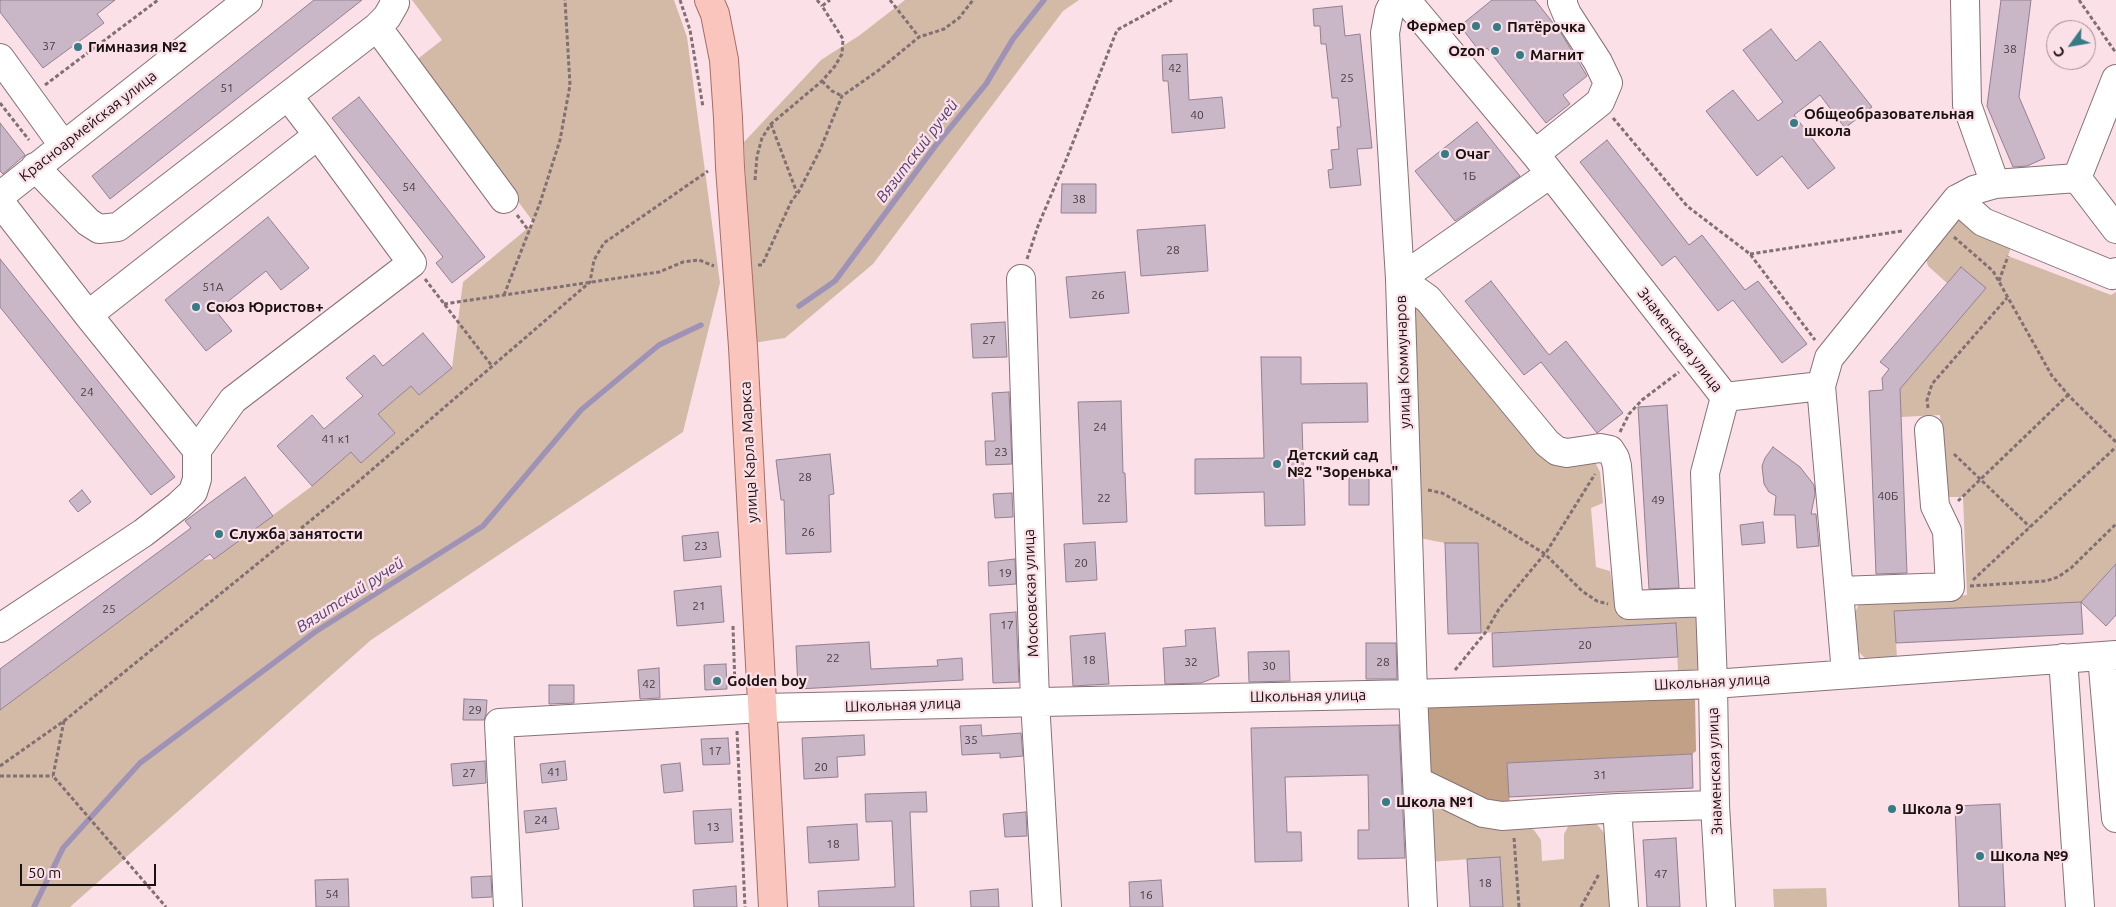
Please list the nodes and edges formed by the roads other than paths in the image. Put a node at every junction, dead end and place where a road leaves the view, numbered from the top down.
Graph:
1 (248, 0) edge
2 (394, 0) edge
3 (709, 0) edge
4 (1395, 0) edge
5 (1406, 0) edge
6 (1563, 0) edge
7 (1965, 0) edge
8 (377, 27) junction
9 (0, 58) edge
10 (2116, 79) edge
11 (288, 96) junction
12 (318, 135) junction
13 (48, 157) junction
14 (1542, 164) junction
15 (2076, 178) junction
16 (1995, 184) junction
17 (0, 196) edge
18 (504, 199) dead end
19 (1957, 199) junction
20 (0, 202) edge
21 (2116, 229) edge
22 (2116, 272) edge
23 (1021, 279) road end
24 (1400, 279) junction
25 (88, 315) junction
26 (1821, 386) junction
27 (1725, 397) junction
28 (1929, 430) road end
29 (197, 450) junction
30 (1839, 591) junction
31 (1710, 602) junction
32 (0, 628) edge
33 (2109, 655) edge
34 (2063, 658) junction
35 (1846, 674) junction
36 (1713, 684) junction
37 (1424, 694) junction
38 (1035, 702) junction
39 (763, 708) junction
40 (1417, 781) junction
41 (1715, 804) junction
42 (1617, 808) junction
43 (2116, 818) edge
44 (508, 907) edge
45 (773, 907) edge
46 (1047, 907) edge
47 (1423, 907) edge
48 (1624, 907) edge
49 (1721, 907) edge
50 (2080, 907) edge

1 - 13 street, Красноармейская улица
2 - 8 street
3 - 39 main road, улица Карла Маркса
4 - 24 street, улица Коммунаров
5 - 14 street, Знаменская улица
6 - 14 street
7 - 16 street
8 - 11 street
8 - 18 street
9 - 13 street
10 - 15 street
11 - 12 street
11 - 13 street
12 - 25 street
12 - 29 street
13 - 17 street, Красноармейская улица
14 - 24 street
14 - 27 street, Знаменская улица
15 - 16 street
15 - 21 street
16 - 19 street
19 - 22 street
19 - 26 street
20 - 25 street
23 - 38 street, Московская улица
24 - 31 street
24 - 37 street, улица Коммунаров
25 - 29 street
26 - 27 street
26 - 30 street
27 - 31 street, Знаменская улица
28 - 30 street
29 - 32 street
30 - 35 street
31 - 36 street, Знаменская улица
33 - 34 street, Школьная улица
33 - 43 street
34 - 35 street, Школьная улица
34 - 50 street
35 - 36 street, Школьная улица
36 - 37 street, Школьная улица
36 - 41 street, Знаменская улица
37 - 38 street, Школьная улица
37 - 40 street, улица Коммунаров
38 - 39 street, Школьная улица
38 - 46 street, Московская улица
39 - 44 street, Школьная улица
39 - 45 main road, улица Карла Маркса
40 - 42 street
40 - 47 street, улица Коммунаров
41 - 42 street
41 - 49 street, Знаменская улица
42 - 48 street

